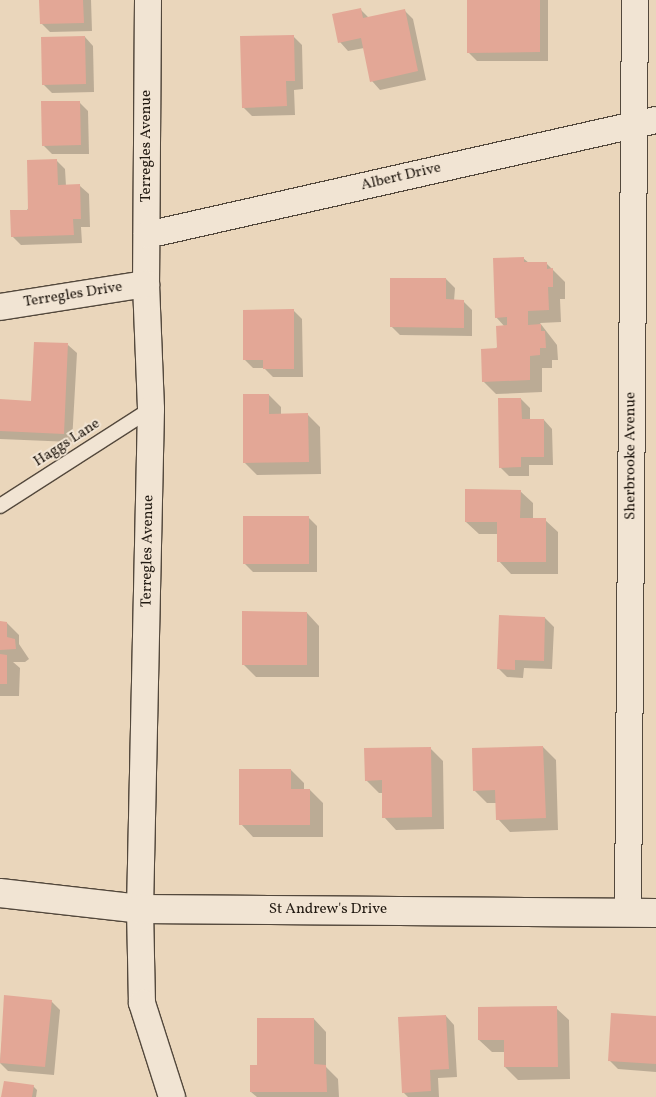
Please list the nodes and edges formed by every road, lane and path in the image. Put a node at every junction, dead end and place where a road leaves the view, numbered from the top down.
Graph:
1 (148, 0) edge
2 (635, 0) edge
3 (645, 122) edge
4 (146, 235) junction
5 (146, 284) junction
6 (0, 307) edge
7 (151, 409) junction
8 (0, 506) edge
9 (0, 893) edge
10 (140, 909) junction
11 (628, 912) junction
12 (656, 913) edge
13 (172, 1097) edge

1 - 4 street, Terregles Avenue
2 - 3 street, Sherbrooke Avenue
3 - 4 street, Albert Drive
3 - 11 street, Sherbrooke Avenue
4 - 5 street, Terregles Avenue
5 - 6 street, Terregles Drive
5 - 7 street, Terregles Avenue
7 - 8 lane, Haggs Lane
7 - 10 street, Terregles Avenue
9 - 10 street, St Andrew's Drive
10 - 11 street, St Andrew's Drive
10 - 13 street, Terregles Avenue
11 - 12 street, St Andrew's Drive

